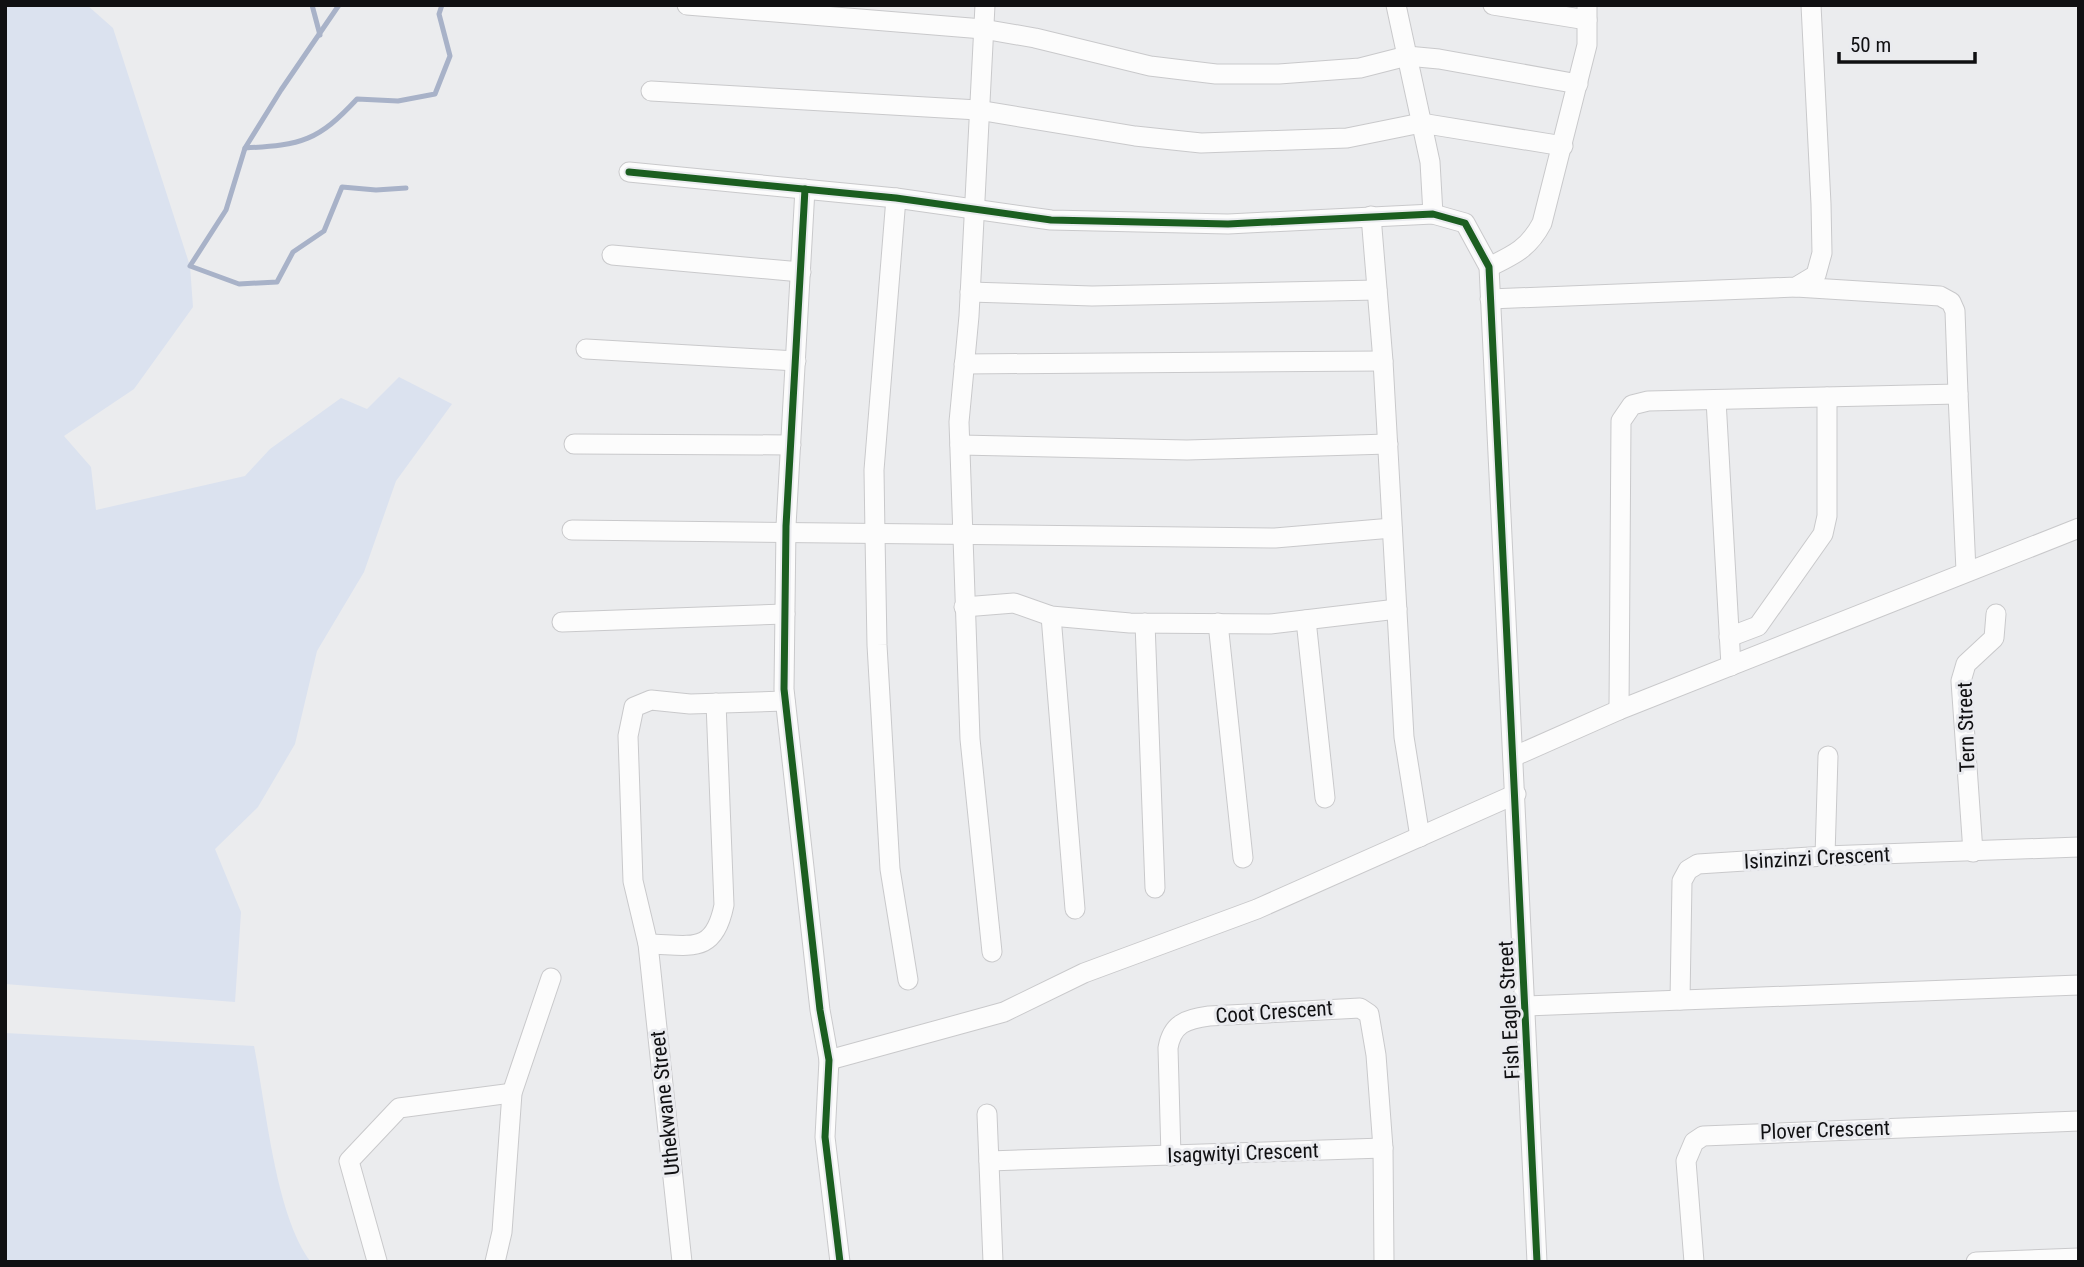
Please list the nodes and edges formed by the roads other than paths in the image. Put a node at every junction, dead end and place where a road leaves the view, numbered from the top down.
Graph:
1 (687, 5) edge
2 (985, 5) edge
3 (1396, 5) edge
4 (1493, 5) edge
5 (1811, 5) edge
6 (1587, 13) edge
7 (983, 29) junction
8 (1407, 56) junction
9 (1578, 84) junction
10 (651, 91) dead end
11 (978, 110) junction
12 (1421, 123) junction
13 (1563, 146) junction
14 (629, 172) dead end
15 (805, 190) junction
16 (896, 198) junction
17 (973, 208) junction
18 (1433, 214) junction
19 (1371, 216) junction
20 (612, 255) dead end
21 (1489, 267) junction
22 (801, 272) junction
23 (1796, 287) junction
24 (1377, 290) junction
25 (970, 292) junction
26 (1490, 299) junction
27 (586, 349) dead end
28 (796, 361) junction
29 (1383, 361) junction
30 (964, 364) junction
31 (1958, 394) junction
32 (1827, 397) junction
33 (1716, 400) junction
34 (574, 444) dead end
35 (1388, 444) junction
36 (791, 445) junction
37 (960, 445) junction
38 (1392, 528) junction
39 (2079, 528) edge
40 (572, 530) dead end
41 (963, 533) junction
42 (786, 535) junction
43 (875, 535) junction
44 (1966, 571) junction
45 (964, 607) junction
46 (1397, 609) junction
47 (785, 614) junction
48 (1996, 614) dead end
49 (1051, 616) junction
50 (1306, 620) junction
51 (562, 622) dead end
52 (1145, 623) junction
53 (1218, 624) junction
54 (1729, 636) junction
55 (1731, 666) junction
56 (785, 701) junction
57 (716, 703) junction
58 (1619, 710) junction
59 (1515, 756) junction
60 (1828, 756) dead end
61 (1516, 794) junction
62 (1325, 798) dead end
63 (1420, 836) junction
64 (2079, 847) edge
65 (1973, 852) junction
66 (1825, 856) junction
67 (1243, 858) dead end
68 (1156, 888) dead end
69 (1075, 909) dead end
70 (648, 944) junction
71 (992, 952) dead end
72 (551, 978) dead end
73 (908, 980) dead end
74 (2079, 985) edge
75 (1680, 1000) junction
76 (1526, 1006) junction
77 (829, 1060) junction
78 (512, 1093) junction
79 (987, 1114) dead end
80 (2079, 1121) edge
81 (1383, 1148) junction
82 (1171, 1156) junction
83 (989, 1161) junction
84 (2079, 1258) edge
85 (377, 1261) edge
86 (495, 1262) edge
87 (682, 1262) edge
88 (840, 1262) edge
89 (993, 1262) edge
90 (1384, 1262) edge
91 (1537, 1262) edge
92 (1694, 1262) edge
93 (1976, 1262) edge

1 - 7 street
2 - 7 street
3 - 8 street
4 - 6 street
5 - 23 street
6 - 9 street
7 - 8 street
7 - 11 street
8 - 9 street
8 - 12 street
9 - 13 street
10 - 11 street
11 - 12 street
11 - 17 street
12 - 13 street
12 - 18 street
13 - 21 street
14 - 15 street
15 - 16 street
15 - 22 street
16 - 17 street
16 - 43 street
17 - 19 street
17 - 25 street
18 - 19 street
18 - 21 street
19 - 24 street
20 - 22 street
21 - 26 street, Fish Eagle Street
22 - 28 street
23 - 26 street
23 - 31 street
24 - 25 street
24 - 29 street
25 - 30 street
26 - 59 street, Fish Eagle Street
27 - 28 street
28 - 36 street
29 - 30 street
29 - 35 street
30 - 37 street
31 - 32 street
31 - 44 street
32 - 33 street
32 - 54 street
33 - 54 street
33 - 58 street
34 - 36 street
35 - 37 street
35 - 38 street
36 - 42 street
37 - 41 street
38 - 41 street
38 - 46 street
39 - 44 street
40 - 42 street
41 - 43 street
41 - 45 street
42 - 43 street
42 - 47 street
43 - 73 street
44 - 55 street
45 - 49 street
45 - 71 street
46 - 50 street
46 - 63 street
47 - 51 street
47 - 56 street
48 - 65 street, Tern Street
49 - 52 street
49 - 69 street
50 - 53 street
50 - 62 street
52 - 53 street
52 - 68 street
53 - 67 street
54 - 55 street
55 - 58 street
56 - 57 street
56 - 77 street
57 - 70 street
57 - 70 street, Uthekwane Street
58 - 59 street
59 - 61 street, Fish Eagle Street
60 - 66 street
61 - 63 street
61 - 76 street, Fish Eagle Street
63 - 77 street
64 - 65 street, Isinzinzi Crescent
65 - 66 street, Isinzinzi Crescent
66 - 75 street, Isinzinzi Crescent
70 - 87 street, Uthekwane Street
72 - 78 street
74 - 75 street
75 - 76 street
76 - 91 street, Fish Eagle Street
77 - 88 street
78 - 85 street
78 - 86 street
79 - 83 street
80 - 92 street, Plover Crescent
81 - 82 street, Isagwityi Crescent
81 - 82 street, Coot Crescent
81 - 90 street
82 - 83 street, Isagwityi Crescent
83 - 89 street
84 - 93 street

